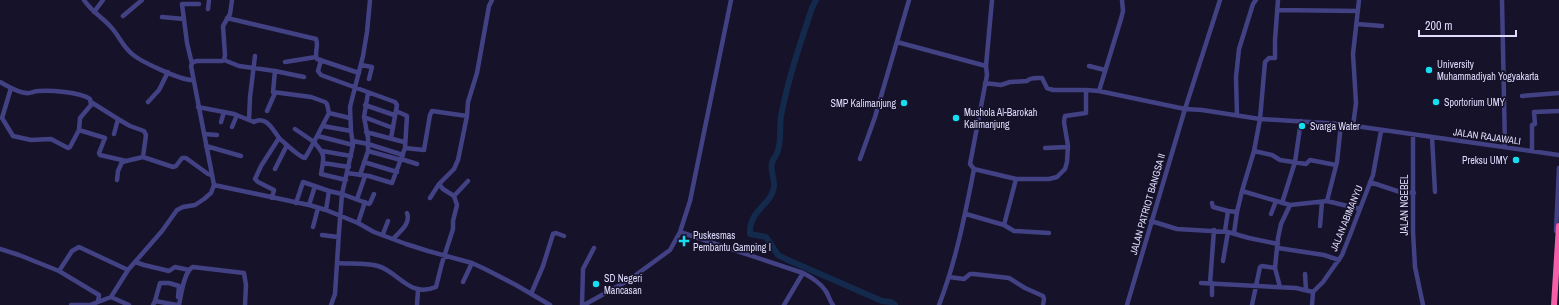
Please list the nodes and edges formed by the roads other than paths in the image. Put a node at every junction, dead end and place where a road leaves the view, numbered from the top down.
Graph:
1 (103, 0) edge
2 (142, 0) edge
3 (209, 0) edge
4 (232, 0) edge
5 (370, 0) edge
6 (492, 0) edge
7 (731, 0) edge
8 (909, 0) edge
9 (992, 0) edge
10 (1122, 0) edge
11 (1220, 0) edge
12 (1256, 0) edge
13 (1278, 0) edge
14 (1359, 0) edge
15 (1502, 0) edge
16 (85, 1) edge
17 (182, 2) edge
18 (199, 4) dead end
19 (208, 10) dead end
20 (1277, 10) junction
21 (1358, 11) junction
22 (94, 12) junction
23 (123, 16) dead end
24 (162, 17) dead end
25 (227, 18) junction
26 (184, 19) junction
27 (1357, 24) junction
28 (1382, 26) dead end
29 (897, 42) junction
30 (255, 56) dead end
31 (316, 57) junction
32 (224, 60) junction
33 (321, 60) junction
34 (285, 62) dead end
35 (192, 64) junction
36 (361, 65) junction
37 (986, 66) junction
38 (1089, 66) dead end
39 (253, 68) junction
40 (1105, 70) junction
41 (274, 71) junction
42 (168, 72) junction
43 (359, 73) junction
44 (304, 77) dead end
45 (193, 80) junction
46 (369, 80) dead end
47 (0, 82) edge
48 (985, 84) junction
49 (356, 87) junction
50 (11, 88) junction
51 (1086, 90) junction
52 (1099, 91) junction
53 (275, 93) junction
54 (368, 93) junction
55 (1559, 93) edge
56 (1522, 96) dead end
57 (91, 102) junction
58 (148, 102) dead end
59 (365, 105) junction
60 (198, 107) junction
61 (1185, 109) junction
62 (267, 111) dead end
63 (1559, 111) edge
64 (224, 112) junction
65 (329, 113) junction
66 (395, 113) junction
67 (237, 115) junction
68 (1238, 115) junction
69 (467, 116) junction
70 (350, 118) junction
71 (364, 118) junction
72 (118, 119) junction
73 (1260, 119) junction
74 (249, 120) junction
75 (1301, 121) junction
76 (221, 122) dead end
77 (1341, 124) junction
78 (323, 126) junction
79 (1353, 126) junction
80 (232, 128) dead end
81 (296, 128) dead end
82 (393, 128) junction
83 (79, 130) junction
84 (351, 131) junction
85 (1381, 131) junction
86 (366, 132) junction
87 (114, 134) dead end
88 (204, 134) junction
89 (217, 135) dead end
90 (1413, 135) junction
91 (318, 136) junction
92 (1432, 137) junction
93 (279, 138) junction
94 (391, 138) junction
95 (314, 142) junction
96 (404, 142) junction
97 (353, 143) junction
98 (368, 144) junction
99 (287, 145) junction
100 (206, 146) junction
101 (1068, 147) junction
102 (1505, 147) junction
103 (405, 148) junction
104 (1046, 148) dead end
105 (322, 151) junction
106 (368, 151) junction
107 (1254, 151) junction
108 (1532, 151) junction
109 (1559, 155) edge
110 (143, 156) junction
111 (241, 156) dead end
112 (352, 156) junction
113 (402, 158) junction
114 (860, 159) dead end
115 (126, 161) junction
116 (364, 162) junction
117 (1295, 162) junction
118 (323, 163) junction
119 (417, 164) dead end
120 (1336, 165) junction
121 (349, 167) junction
122 (1559, 168) edge
123 (974, 169) junction
124 (275, 170) dead end
125 (397, 172) junction
126 (347, 173) junction
127 (212, 175) junction
128 (363, 176) junction
129 (1016, 179) junction
130 (117, 180) dead end
131 (346, 180) junction
132 (468, 181) dead end
133 (1370, 182) junction
134 (439, 184) junction
135 (214, 185) junction
136 (315, 186) junction
137 (329, 191) junction
138 (1242, 192) junction
139 (1435, 192) dead end
140 (1414, 193) junction
141 (342, 194) junction
142 (374, 194) dead end
143 (454, 196) junction
144 (272, 198) junction
145 (430, 198) dead end
146 (357, 199) junction
147 (1276, 201) junction
148 (296, 202) junction
149 (365, 202) junction
150 (1212, 202) dead end
151 (1324, 202) junction
152 (1282, 203) junction
153 (309, 205) junction
154 (1290, 205) junction
155 (318, 208) junction
156 (1360, 209) junction
157 (326, 210) junction
158 (1228, 211) junction
159 (1237, 212) junction
160 (407, 213) dead end
161 (966, 214) junction
162 (1271, 214) dead end
163 (340, 216) junction
164 (388, 221) dead end
165 (1151, 221) junction
166 (358, 223) junction
167 (1004, 225) junction
168 (1320, 226) dead end
169 (1559, 226) edge
170 (312, 227) dead end
171 (1214, 230) junction
172 (1226, 231) junction
173 (680, 232) junction
174 (1049, 233) dead end
175 (1234, 233) junction
176 (382, 234) junction
177 (322, 235) dead end
178 (564, 236) dead end
179 (338, 237) junction
180 (394, 238) junction
181 (1278, 246) junction
182 (594, 248) dead end
183 (0, 249) edge
184 (445, 255) junction
185 (1339, 260) junction
186 (1223, 261) dead end
187 (135, 262) junction
188 (337, 263) junction
189 (472, 263) junction
190 (1275, 268) junction
191 (128, 270) junction
192 (189, 270) junction
193 (59, 271) junction
194 (803, 273) junction
195 (1305, 274) dead end
196 (949, 277) junction
197 (1558, 277) edge
198 (463, 282) dead end
199 (1201, 283) dead end
200 (1211, 283) junction
201 (1256, 285) junction
202 (1280, 287) junction
203 (418, 290) junction
204 (1306, 290) junction
205 (1313, 292) junction
206 (531, 294) junction
207 (1212, 295) dead end
208 (111, 297) junction
209 (1559, 297) edge
210 (154, 303) edge
211 (95, 304) edge
212 (70, 305) edge
213 (129, 305) edge
214 (178, 305) edge
215 (245, 305) edge
216 (331, 305) edge
217 (417, 305) edge
218 (550, 305) edge
219 (583, 305) edge
220 (784, 305) edge
221 (833, 305) edge
222 (939, 305) edge
223 (1042, 305) edge
224 (1127, 305) edge
225 (1252, 305) edge
226 (1312, 305) edge
227 (1423, 305) edge
228 (1553, 305) edge
229 (1558, 305) edge

1 - 22 street
2 - 23 street
3 - 19 street
4 - 25 street
5 - 36 street
6 - 69 street
7 - 173 street
8 - 29 street
9 - 37 street
10 - 40 street
11 - 61 street, JALAN PATRIOT BANGSA II
12 - 68 street
13 - 20 street
14 - 21 street
15 - 102 street
16 - 22 street
17 - 18 street
17 - 26 street
20 - 21 street
20 - 73 street
21 - 27 street
22 - 42 street
24 - 26 street
25 - 31 street
25 - 32 street
26 - 35 street
27 - 28 street
27 - 79 street
29 - 37 street
29 - 114 street
30 - 39 street
31 - 33 street
31 - 34 street
32 - 35 street
32 - 39 street
33 - 43 street
33 - 49 street
35 - 45 street
36 - 43 street
36 - 46 street
37 - 48 street
38 - 40 street
39 - 41 street
39 - 74 street
40 - 52 street
41 - 44 street
41 - 53 street
42 - 45 street
42 - 58 street
43 - 49 street
45 - 60 street
47 - 50 street
48 - 51 street
48 - 123 street
49 - 54 street
49 - 70 street
50 - 57 street
50 - 83 street
51 - 52 street
51 - 101 street
52 - 61 street
53 - 62 street
53 - 65 street
54 - 59 street
54 - 66 street
55 - 56 street
57 - 72 street
57 - 83 street
59 - 66 street
59 - 71 street
60 - 64 street
60 - 88 street
61 - 68 street
61 - 165 street, JALAN PATRIOT BANGSA II
63 - 108 street
64 - 67 street
64 - 76 street
65 - 70 street
65 - 78 street
66 - 82 street
66 - 96 street
67 - 74 street
67 - 80 street
68 - 73 street
69 - 103 street
69 - 134 street
70 - 84 street
71 - 82 street
71 - 86 street
72 - 87 street
72 - 110 street
73 - 75 street
73 - 107 street
74 - 93 street
75 - 77 street
75 - 117 street
77 - 79 street
77 - 120 street
78 - 84 street
78 - 91 street
79 - 85 street
81 - 95 street
82 - 94 street
83 - 115 street
84 - 97 street
85 - 90 street
85 - 133 street, JALAN ABIMANYU
86 - 94 street
86 - 98 street
88 - 89 street
88 - 100 street
90 - 92 street, JALAN RAJAWALI
90 - 140 street, JALAN NGEBEL
91 - 95 street
91 - 97 street
92 - 102 street, JALAN RAJAWALI
92 - 139 street
93 - 99 street
93 - 144 street
94 - 96 street
95 - 99 street
95 - 105 street
96 - 103 street
97 - 98 street
97 - 112 street
98 - 106 street
98 - 113 street
99 - 124 street
100 - 111 street
100 - 127 street
101 - 104 street
101 - 129 street
102 - 108 street, JALAN RAJAWALI
103 - 113 street
105 - 112 street
105 - 118 street
106 - 113 street
106 - 116 street
107 - 117 street
107 - 138 street
108 - 109 street, JALAN RAJAWALI
110 - 115 street
110 - 127 street
112 - 121 street
113 - 119 street
113 - 125 street
115 - 130 street
116 - 125 street
116 - 128 street
117 - 120 street
117 - 152 street
118 - 121 street
118 - 131 street
120 - 151 street
121 - 126 street
122 - 228 street
123 - 129 street
123 - 161 street
125 - 128 street
126 - 128 street
126 - 131 street
127 - 135 street
128 - 146 street
129 - 167 street
131 - 141 street
132 - 143 street
133 - 140 street
133 - 156 street, JALAN ABIMANYU
134 - 143 street
134 - 145 street
135 - 144 street
135 - 187 street
136 - 137 street
136 - 148 street
136 - 153 street
137 - 141 street
137 - 157 street
138 - 147 street
138 - 159 street
140 - 227 street, JALAN NGEBEL
141 - 146 street
141 - 163 street
142 - 149 street
143 - 184 street
144 - 148 street
146 - 149 street
147 - 152 street
147 - 162 street
148 - 153 street
149 - 166 street
150 - 158 street
151 - 154 street
151 - 156 street
151 - 168 street
152 - 154 street
153 - 155 street
154 - 181 street
155 - 157 street
155 - 170 street
156 - 185 street, JALAN ABIMANYU
157 - 163 street
158 - 159 street
158 - 172 street
159 - 175 street
160 - 180 street
161 - 167 street
161 - 196 street
163 - 166 street
163 - 179 street
164 - 176 street
165 - 171 street
165 - 224 street, JALAN PATRIOT BANGSA II
166 - 176 street
167 - 174 street
169 - 197 highway
171 - 172 street
171 - 200 street
172 - 175 street
172 - 186 street
173 - 194 street
173 - 219 street
175 - 181 street
176 - 180 street
177 - 179 street
178 - 206 street
179 - 188 street
180 - 184 street
181 - 185 street
181 - 190 street
182 - 219 street
183 - 193 street
184 - 189 street
184 - 203 street
185 - 205 street, JALAN ABIMANYU
187 - 191 street
187 - 192 street
188 - 203 street
188 - 216 street
189 - 198 street
189 - 206 street
190 - 201 street
190 - 202 street
191 - 193 street
191 - 208 street
192 - 214 street
192 - 215 street
193 - 211 street
194 - 220 street
194 - 221 street
195 - 204 street
196 - 222 street
196 - 223 street
197 - 228 highway
199 - 200 street
200 - 201 street
200 - 207 street
201 - 202 street
201 - 225 street
202 - 204 street
203 - 217 street
204 - 205 street
205 - 226 street
206 - 218 street
208 - 211 street
208 - 213 street
209 - 229 highway
210 - 214 street
210 - 214 street
211 - 212 street

